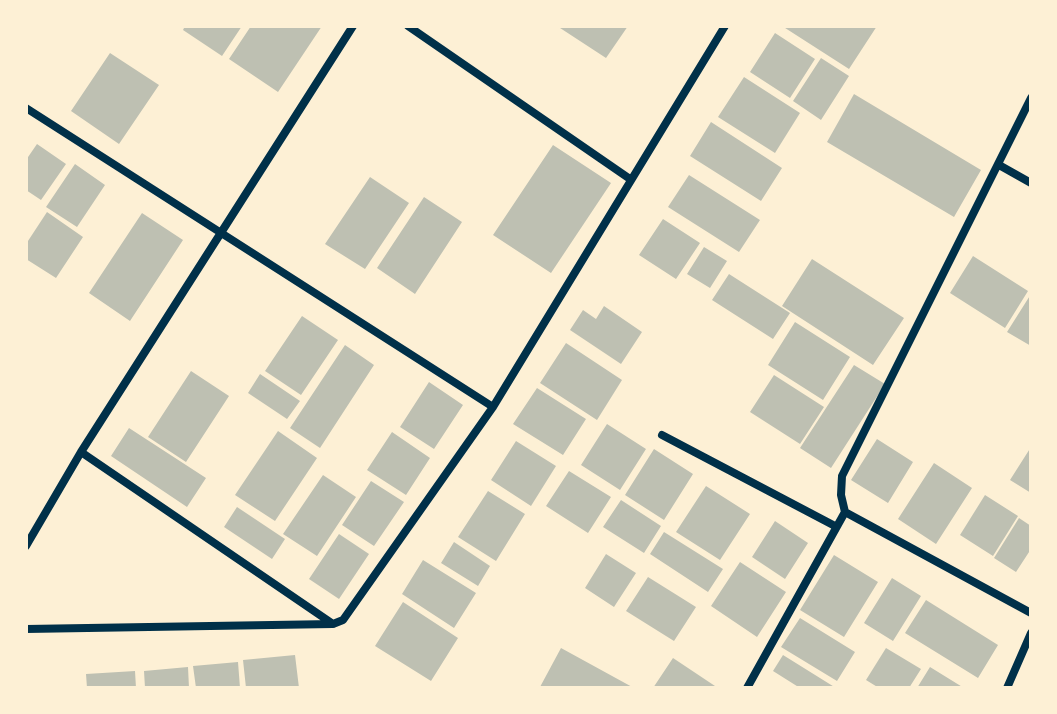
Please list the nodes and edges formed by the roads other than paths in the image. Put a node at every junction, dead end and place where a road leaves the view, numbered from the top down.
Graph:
1 (353, 26) edge
2 (408, 26) edge
3 (725, 26) edge
4 (1031, 98) edge
5 (26, 108) edge
6 (999, 165) junction
7 (630, 179) junction
8 (1031, 183) edge
9 (222, 231) junction
10 (493, 407) junction
11 (662, 435) dead end
12 (81, 452) junction
13 (845, 512) junction
14 (835, 526) junction
15 (26, 546) edge
16 (1031, 613) edge
17 (333, 624) junction
18 (26, 629) edge
19 (1031, 633) edge
20 (747, 688) edge
21 (1007, 688) edge

1 - 9 street
2 - 7 street
3 - 7 street
4 - 6 street
5 - 9 street
6 - 8 street
6 - 13 street
7 - 10 street
9 - 10 street
9 - 12 street
10 - 17 street
11 - 14 street
12 - 15 street
12 - 17 street
13 - 14 street
13 - 16 street
14 - 20 street
17 - 18 street
19 - 21 street

